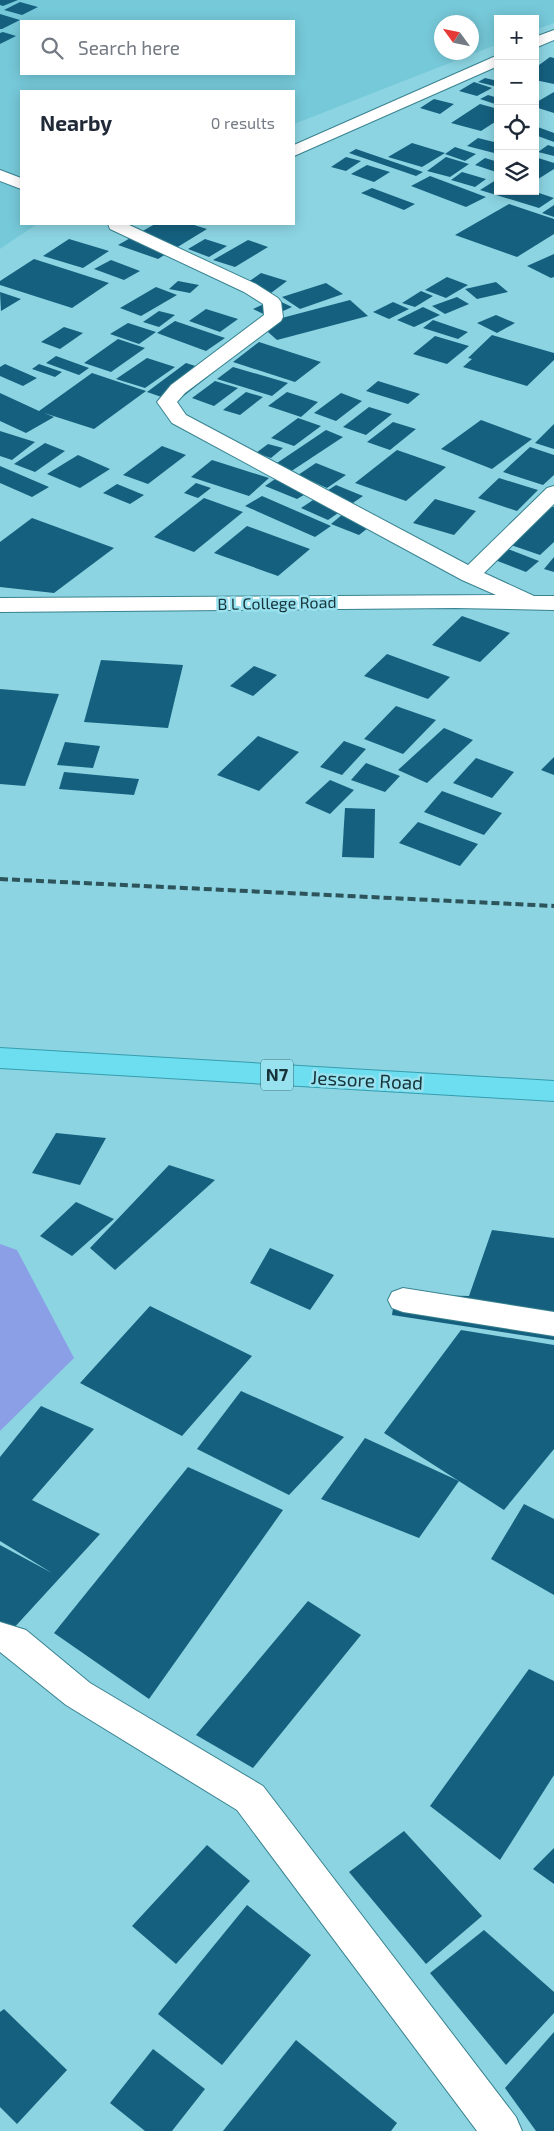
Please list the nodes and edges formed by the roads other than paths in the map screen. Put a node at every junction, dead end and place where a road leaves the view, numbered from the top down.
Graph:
1 (554, 34) edge
2 (539, 41) edge
3 (494, 62) edge
4 (295, 151) edge
5 (0, 175) edge
6 (20, 184) edge
7 (115, 225) edge
8 (142, 225) edge
9 (554, 492) edge
10 (470, 575) junction
11 (530, 603) junction
12 (554, 603) edge
13 (0, 605) edge
14 (0, 1058) edge
15 (554, 1091) edge
16 (403, 1300) dead end
17 (554, 1324) edge
18 (0, 1637) edge
19 (502, 2131) edge

1 - 2 street
3 - 4 street
5 - 6 street
7 - 8 street
7 - 10 street
9 - 10 street
10 - 11 street
11 - 12 street, B L College Road
11 - 13 street, B L College Road
14 - 15 highway, Jessore Road / N7
16 - 17 street
18 - 19 street

